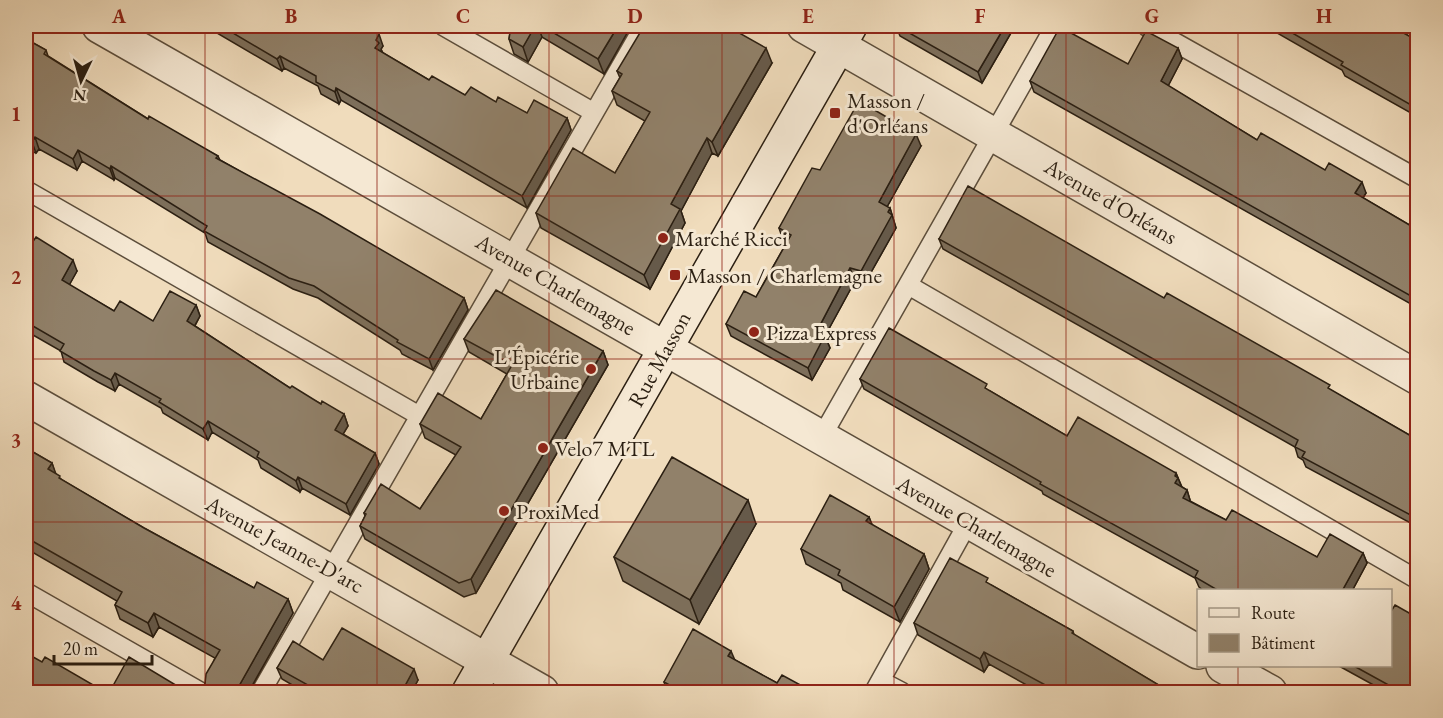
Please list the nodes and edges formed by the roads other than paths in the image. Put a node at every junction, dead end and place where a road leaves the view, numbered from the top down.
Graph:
1 (99, 26) edge
2 (443, 26) edge
3 (644, 26) edge
4 (804, 26) edge
5 (1055, 26) edge
6 (1146, 26) edge
7 (845, 36) edge
8 (594, 112) junction
9 (994, 134) junction
10 (1418, 179) edge
11 (26, 190) edge
12 (509, 256) junction
13 (908, 285) junction
14 (665, 348) junction
15 (1418, 378) edge
16 (26, 398) edge
17 (418, 415) junction
18 (821, 438) junction
19 (969, 521) junction
20 (331, 570) junction
21 (1418, 580) edge
22 (26, 592) edge
23 (1197, 651) edge
24 (488, 661) junction
25 (1224, 667) edge
26 (878, 687) edge
27 (201, 693) edge
28 (261, 693) edge
29 (469, 693) edge
30 (542, 693) edge
31 (902, 693) edge
32 (1270, 693) edge

1 - 12 street, Avenue Charlemagne
2 - 8 lane
3 - 8 lane
4 - 7 street, Avenue d'Orléans
5 - 9 lane
6 - 10 lane
7 - 9 street, Avenue d'Orléans
7 - 14 street, Rue Masson
8 - 12 lane
9 - 13 lane
9 - 15 street, Avenue d'Orléans
11 - 17 lane
12 - 14 street, Avenue Charlemagne
12 - 17 lane
13 - 18 lane
13 - 21 lane
14 - 18 street, Avenue Charlemagne
14 - 24 street, Rue Masson
16 - 20 street, Avenue Jeanne-D'arc
17 - 20 lane
18 - 19 street, Avenue Charlemagne
19 - 23 street, Avenue Charlemagne
19 - 26 lane
20 - 24 street, Avenue Jeanne-D'arc
20 - 28 lane
22 - 27 lane
24 - 29 street, Rue Masson
24 - 30 street, Avenue Jeanne-D'arc
25 - 32 street
26 - 31 lane

